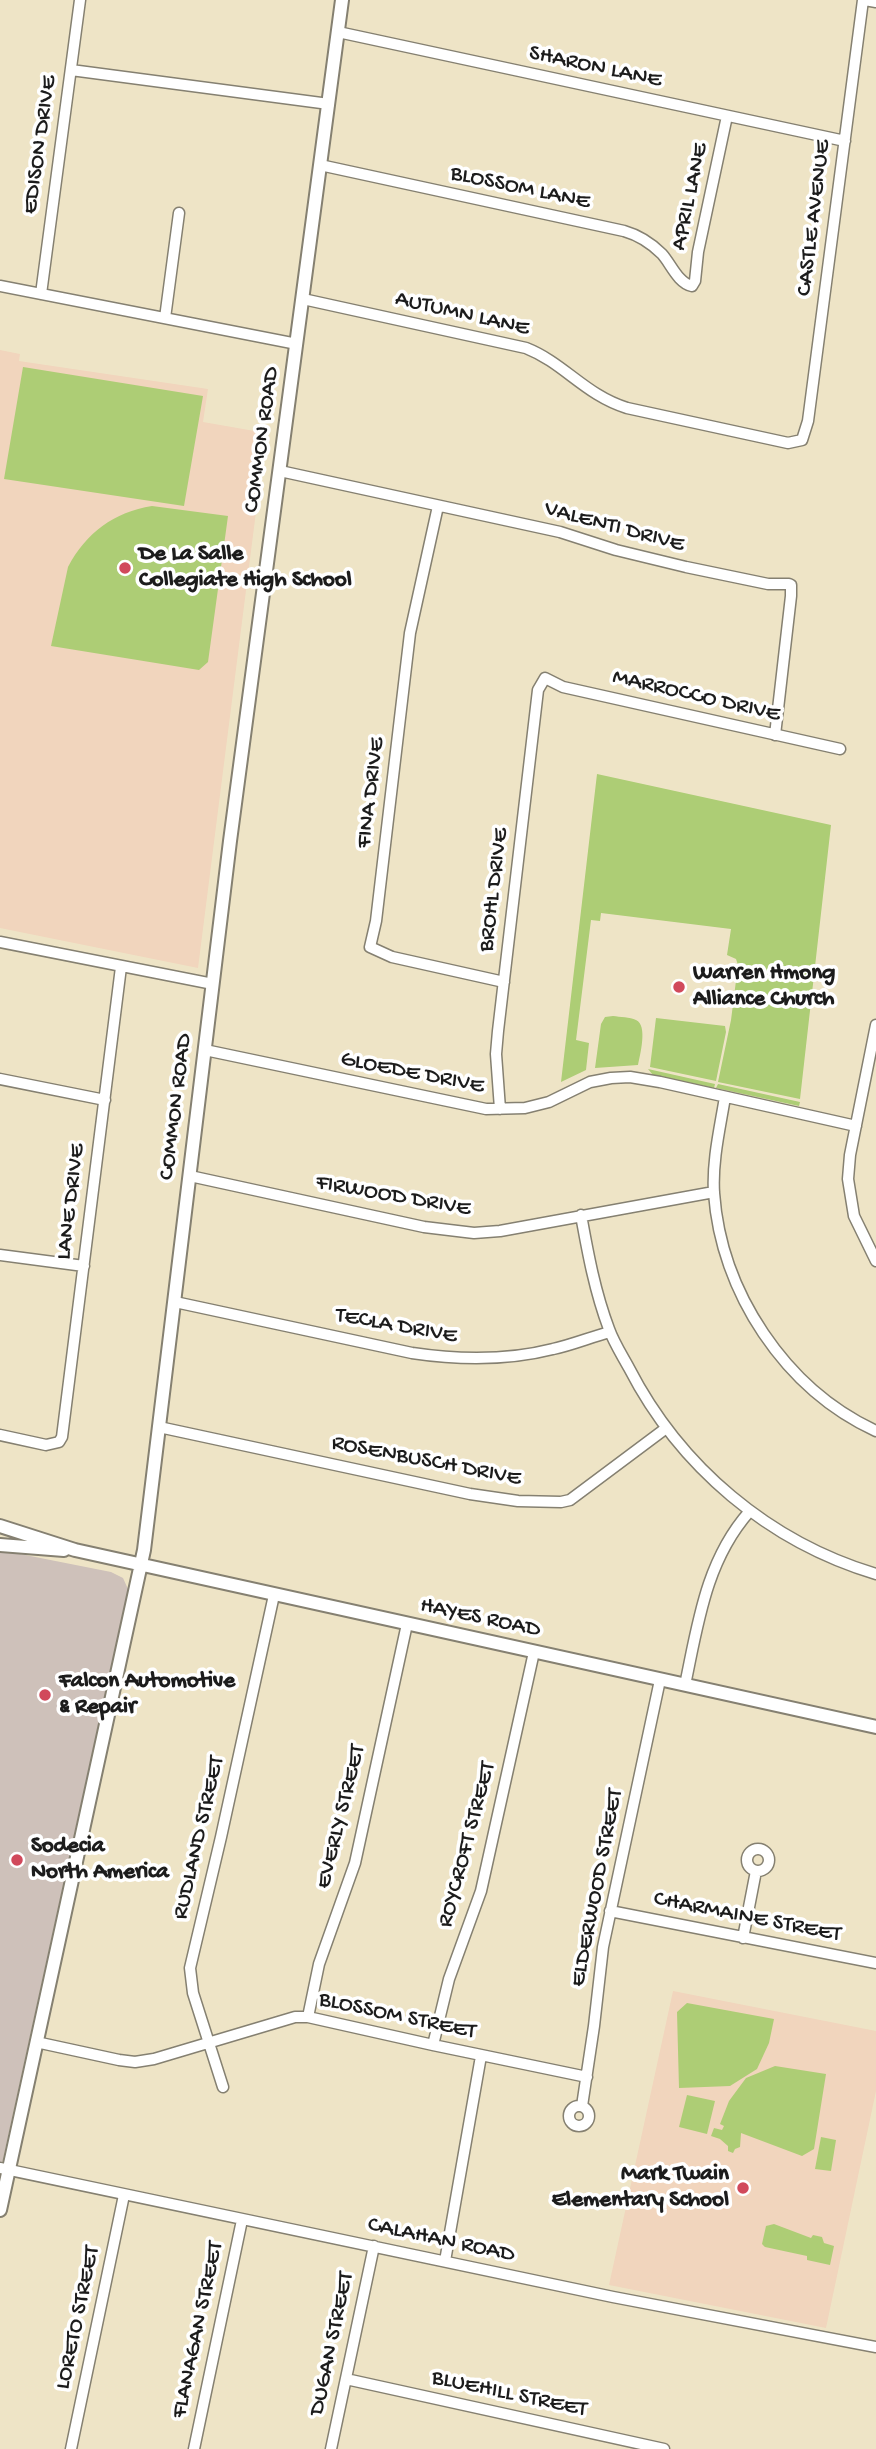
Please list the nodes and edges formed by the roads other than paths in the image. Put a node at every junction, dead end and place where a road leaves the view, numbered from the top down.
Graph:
1 (80, 0) edge
2 (342, 0) edge
3 (864, 0) edge
4 (876, 2) edge
5 (338, 32) junction
6 (71, 70) junction
7 (329, 104) junction
8 (727, 116) junction
9 (845, 141) junction
10 (320, 165) junction
11 (179, 213) dead end
12 (0, 286) edge
13 (692, 286) joint
14 (41, 294) junction
15 (303, 299) junction
16 (165, 318) junction
17 (297, 344) junction
18 (802, 440) joint
19 (280, 471) junction
20 (438, 506) junction
21 (545, 678) joint
22 (775, 735) junction
23 (840, 749) dead end
24 (0, 942) edge
25 (121, 967) junction
26 (504, 982) junction
27 (213, 984) junction
28 (876, 1025) edge
29 (205, 1050) junction
30 (0, 1079) edge
31 (725, 1097) junction
32 (105, 1100) junction
33 (500, 1109) junction
34 (856, 1126) junction
35 (190, 1176) junction
36 (714, 1192) junction
37 (582, 1215) junction
38 (0, 1255) edge
39 (876, 1261) edge
40 (83, 1266) junction
41 (175, 1302) junction
42 (610, 1332) junction
43 (159, 1427) junction
44 (665, 1429) junction
45 (876, 1431) edge
46 (0, 1435) edge
47 (749, 1512) junction
48 (0, 1526) edge
49 (0, 1545) edge
50 (75, 1550) junction
51 (141, 1565) junction
52 (876, 1574) edge
53 (274, 1595) junction
54 (407, 1624) junction
55 (534, 1652) junction
56 (660, 1680) junction
57 (685, 1685) junction
58 (876, 1727) edge
59 (756, 1871) dead end
60 (610, 1912) junction
61 (744, 1938) junction
62 (876, 1963) edge
63 (308, 2017) junction
64 (36, 2042) junction
65 (208, 2042) junction
66 (433, 2045) junction
67 (481, 2056) junction
68 (587, 2077) junction
69 (223, 2087) dead end
70 (582, 2106) dead end
71 (4, 2169) edge
72 (124, 2195) junction
73 (0, 2210) edge
74 (242, 2220) junction
75 (374, 2246) junction
76 (444, 2262) junction
77 (876, 2347) edge
78 (346, 2379) junction
79 (71, 2449) edge
80 (194, 2449) edge
81 (331, 2449) edge
82 (664, 2449) edge

1 - 6 street, EDISON DRIVE
2 - 5 street, COMMON ROAD
3 - 4 street
3 - 9 street, CASTLE AVENUE
5 - 7 street, COMMON ROAD
5 - 8 street, SHARON LANE
6 - 7 street
6 - 14 street, EDISON DRIVE
7 - 10 street, COMMON ROAD
8 - 9 street, SHARON LANE
8 - 13 street, APRIL LANE
9 - 18 street, CASTLE AVENUE
10 - 13 street, BLOSSOM LANE
10 - 15 street, COMMON ROAD
11 - 16 street
12 - 14 street
14 - 16 street
15 - 17 street, COMMON ROAD
15 - 18 street, AUTUMN LANE
16 - 17 street
17 - 19 street, COMMON ROAD
19 - 20 street, VALENTI DRIVE
19 - 27 street, COMMON ROAD
20 - 22 street, VALENTI DRIVE
20 - 26 street, FINA DRIVE
21 - 22 street, MARROCCO DRIVE
21 - 26 street, BROHL DRIVE
22 - 23 street, MARROCCO DRIVE
24 - 25 street
25 - 27 street
25 - 32 street, LANE DRIVE
26 - 33 street, BROHL DRIVE
27 - 29 street, COMMON ROAD
28 - 34 street
29 - 33 street, GLOEDE DRIVE
29 - 35 street, COMMON ROAD
30 - 32 street
31 - 33 street, GLOEDE DRIVE
31 - 34 street, GLOEDE DRIVE
31 - 36 street
32 - 40 street, LANE DRIVE
34 - 39 street
35 - 37 street, FIRWOOD DRIVE
35 - 41 street, COMMON ROAD
36 - 37 street, FIRWOOD DRIVE
36 - 45 street
37 - 42 street
38 - 40 street
40 - 46 street, LANE DRIVE
41 - 42 street, TECLA DRIVE
41 - 43 street, COMMON ROAD
42 - 44 street
43 - 44 street, ROSENBUSCH DRIVE
43 - 51 street, COMMON ROAD
44 - 47 street
47 - 52 street
47 - 57 street
48 - 50 street, HAYES ROAD
49 - 50 street, HAYES ROAD
50 - 51 street, HAYES ROAD
51 - 53 street, HAYES ROAD
51 - 64 street, COMMON ROAD
53 - 54 street, HAYES ROAD
53 - 65 street, RUDLAND STREET
54 - 55 street, HAYES ROAD
54 - 63 street, EVERLY STREET
55 - 56 street, HAYES ROAD
55 - 66 street, ROYCROFT STREET
56 - 57 street, HAYES ROAD
56 - 60 street, ELDERWOOD STREET
57 - 58 street, HAYES ROAD
59 - 61 street
60 - 61 street, CHARMAINE STREET
60 - 68 street, ELDERWOOD STREET
61 - 62 street, CHARMAINE STREET
63 - 65 street, BLOSSOM STREET
63 - 66 street, BLOSSOM STREET
64 - 65 street, BLOSSOM STREET
64 - 71 street, COMMON ROAD
65 - 69 street, RUDLAND STREET
66 - 67 street, BLOSSOM STREET
67 - 68 street, BLOSSOM STREET
67 - 76 street
68 - 70 street, ELDERWOOD STREET
71 - 72 street, CALAHAN ROAD
71 - 73 street, COMMON ROAD
72 - 74 street, CALAHAN ROAD
72 - 79 street, LORETO STREET
74 - 75 street, CALAHAN ROAD
74 - 80 street, FLANAGAN STREET
75 - 76 street, CALAHAN ROAD
75 - 78 street, DUGAN STREET
76 - 77 street, CALAHAN ROAD
78 - 81 street, DUGAN STREET
78 - 82 street, BLUEHILL STREET

